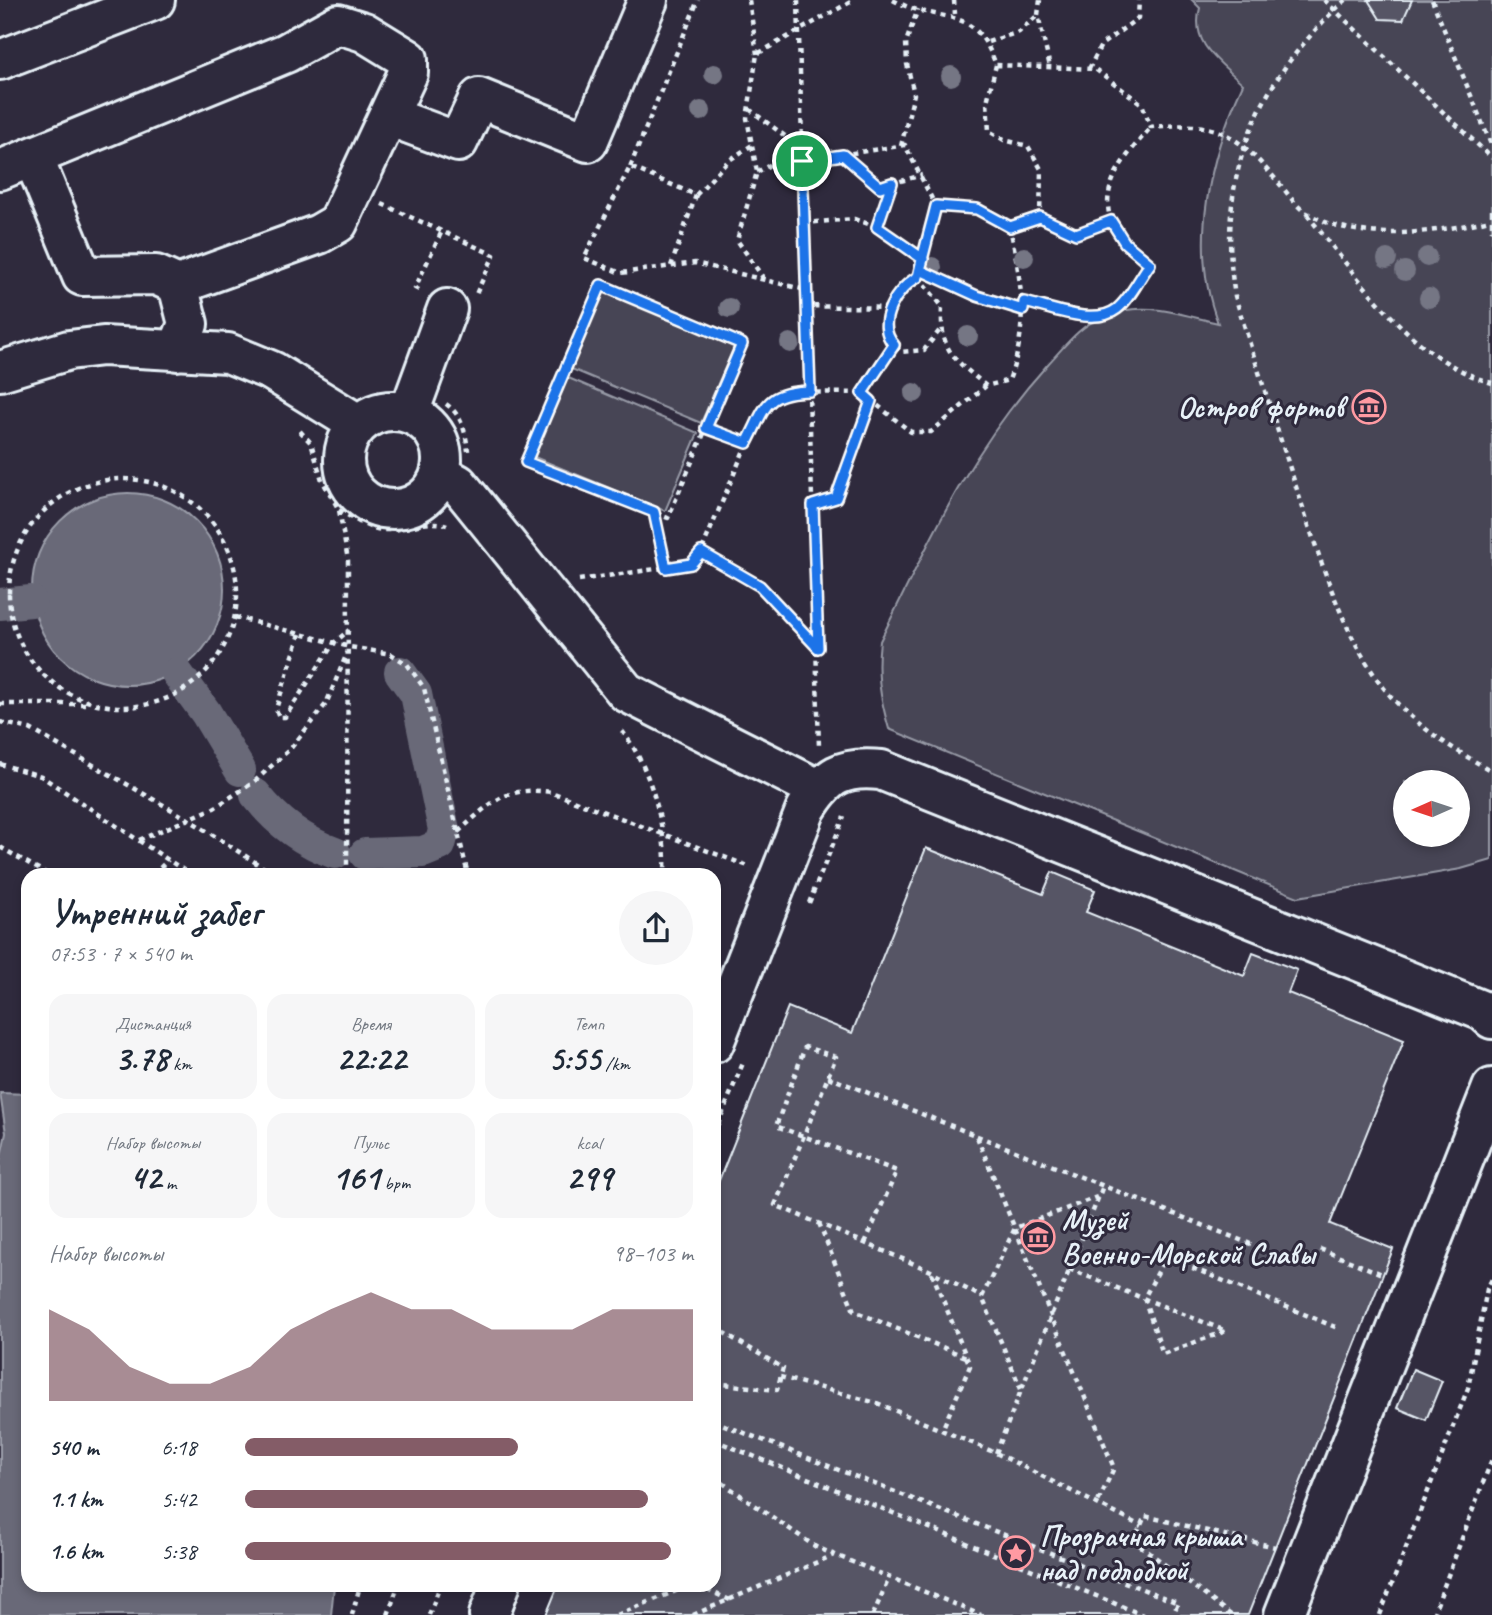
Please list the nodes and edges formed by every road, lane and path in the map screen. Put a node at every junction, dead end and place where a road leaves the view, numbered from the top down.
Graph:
1 (155, 0) edge
2 (648, 0) edge
3 (698, 0) edge
4 (748, 0) edge
5 (798, 0) edge
6 (854, 0) edge
7 (893, 0) edge
8 (954, 0) edge
9 (1040, 0) edge
10 (1139, 0) edge
11 (1324, 0) edge
12 (1346, 0) edge
13 (1432, 0) edge
14 (918, 9) junction
15 (1334, 9) junction
16 (956, 15) junction
17 (1038, 15) junction
18 (798, 30) junction
19 (988, 41) junction
20 (757, 54) junction
21 (0, 60) edge
22 (996, 65) junction
23 (1050, 67) junction
24 (1088, 69) junction
25 (749, 109) junction
26 (388, 116) junction
27 (1151, 127) junction
28 (1244, 144) junction
29 (752, 145) junction
30 (901, 146) junction
31 (1492, 147) edge
32 (801, 148) junction
33 (843, 155) junction
34 (1492, 158) edge
35 (802, 161) junction
36 (16, 163) edge
37 (630, 167) junction
38 (757, 172) junction
39 (922, 175) junction
40 (892, 183) junction
41 (353, 190) junction
42 (696, 194) junction
43 (936, 206) junction
44 (1492, 210) edge
45 (1305, 212) junction
46 (1040, 217) junction
47 (1490, 220) junction
48 (1111, 221) junction
49 (804, 223) junction
50 (877, 227) junction
51 (1010, 227) junction
52 (1492, 230) edge
53 (442, 231) junction
54 (923, 259) junction
55 (671, 266) junction
56 (920, 270) junction
57 (918, 277) junction
58 (764, 279) junction
59 (178, 285) junction
60 (806, 290) junction
61 (449, 302) junction
62 (1024, 302) junction
63 (807, 306) junction
64 (889, 308) junction
65 (1023, 310) junction
66 (941, 330) junction
67 (894, 345) junction
68 (177, 351) junction
69 (0, 371) edge
70 (1492, 383) edge
71 (986, 386) junction
72 (810, 391) junction
73 (862, 393) junction
74 (871, 401) junction
75 (409, 413) junction
76 (358, 424) junction
77 (295, 428) dead end
78 (706, 428) junction
79 (747, 443) junction
80 (440, 474) junction
81 (813, 505) junction
82 (339, 510) junction
83 (654, 512) junction
84 (457, 532) dead end
85 (701, 552) junction
86 (666, 568) junction
87 (577, 580) dead end
88 (235, 617) junction
89 (349, 630) junction
90 (300, 634) junction
91 (334, 643) junction
92 (350, 647) junction
93 (818, 648) junction
94 (0, 704) edge
95 (95, 704) junction
96 (614, 720) dead end
97 (0, 722) edge
98 (0, 764) edge
99 (1492, 771) edge
100 (833, 800) junction
101 (188, 819) junction
102 (458, 832) junction
103 (662, 834) junction
104 (139, 840) junction
105 (0, 847) edge
106 (168, 860) junction
107 (37, 868) edge
108 (160, 868) edge
109 (180, 868) edge
110 (264, 868) edge
111 (347, 868) edge
112 (466, 868) edge
113 (664, 868) edge
114 (779, 878) junction
115 (806, 910) dead end
116 (1492, 1019) edge
117 (729, 1051) edge
118 (828, 1077) junction
119 (1492, 1088) edge
120 (721, 1095) edge
121 (804, 1136) junction
122 (977, 1136) junction
123 (1102, 1185) junction
124 (1098, 1196) junction
125 (819, 1223) junction
126 (1015, 1228) junction
127 (865, 1243) junction
128 (1253, 1245) dead end
129 (1320, 1249) dead end
130 (1069, 1269) junction
131 (931, 1272) junction
132 (1384, 1274) dead end
133 (1492, 1279) edge
134 (982, 1297) junction
135 (1144, 1298) junction
136 (1051, 1316) junction
137 (1340, 1329) dead end
138 (721, 1331) edge
139 (966, 1357) junction
140 (780, 1377) junction
141 (721, 1384) edge
142 (1022, 1390) junction
143 (721, 1424) edge
144 (942, 1430) junction
145 (721, 1443) edge
146 (996, 1453) junction
147 (1492, 1459) edge
148 (721, 1481) edge
149 (1097, 1504) junction
150 (1141, 1526) junction
151 (1276, 1547) dead end
152 (835, 1554) junction
153 (889, 1578) junction
154 (358, 1592) edge
155 (396, 1592) edge
156 (438, 1592) edge
157 (498, 1592) edge
158 (673, 1592) edge
159 (712, 1592) edge
160 (730, 1600) junction
161 (352, 1615) edge
162 (388, 1615) edge
163 (429, 1615) edge
164 (489, 1615) edge
165 (617, 1615) edge
166 (694, 1615) edge
167 (873, 1615) edge
168 (981, 1615) edge
169 (1143, 1615) edge
170 (1173, 1615) edge
171 (1231, 1615) edge
172 (1284, 1615) edge
173 (1380, 1615) edge
174 (1433, 1615) edge

1 - 21 street
2 - 26 street
3 - 37 path
4 - 20 path
5 - 18 path
6 - 18 path
7 - 14 path
8 - 16 path
9 - 17 path
10 - 24 path
11 - 15 path
12 - 15 path
13 - 31 path
14 - 16 path
14 - 30 path
15 - 28 path
15 - 34 path
16 - 19 path
17 - 19 path
17 - 23 path
18 - 20 path
18 - 32 path
19 - 22 path
20 - 25 path
22 - 23 path
22 - 46 path
23 - 24 path
24 - 27 path
25 - 29 path
25 - 32 path
26 - 36 street
26 - 41 street
27 - 28 path
27 - 48 path
28 - 45 path
28 - 99 path
29 - 38 path
29 - 42 path
30 - 33 path
30 - 39 path
32 - 35 path
32 - 38 path
33 - 35 path
33 - 40 path
35 - 49 path
36 - 59 street
37 - 42 path
37 - 55 path
38 - 58 path
39 - 40 path
39 - 43 path
40 - 50 path
41 - 53 path
41 - 59 street
42 - 55 path
43 - 51 path
43 - 54 path
44 - 47 path
45 - 47 path
45 - 70 path
46 - 48 path
46 - 51 path
47 - 52 path
48 - 62 path
49 - 50 path
49 - 60 path
50 - 54 path
51 - 62 path
53 - 61 path
53 - 61 path
54 - 56 path
55 - 58 path
56 - 57 path
56 - 65 path
57 - 64 path
57 - 66 path
58 - 60 path
59 - 68 street
60 - 63 path
61 - 75 street
62 - 65 path
63 - 64 path
63 - 72 path
64 - 67 path
65 - 71 path
66 - 67 path
66 - 71 path
67 - 73 path
68 - 69 street
68 - 76 street
71 - 74 path
72 - 73 path
72 - 79 path
72 - 81 path
73 - 74 path
74 - 81 path
75 - 76 street
75 - 80 street
76 - 80 street
77 - 82 path
78 - 79 path
78 - 83 path
78 - 83 path
79 - 85 path
80 - 100 street
81 - 93 path
82 - 84 path
82 - 89 path
83 - 86 path
85 - 86 path
85 - 93 path
86 - 87 path
88 - 90 path
88 - 95 path
88 - 95 path
89 - 91 path
89 - 92 path
90 - 91 path
90 - 91 path
91 - 92 path
92 - 101 path
92 - 102 path
92 - 111 path
93 - 100 path
94 - 95 path
96 - 103 path
97 - 101 path
98 - 104 path
100 - 114 street
100 - 115 path
100 - 116 street
101 - 104 path
101 - 110 path
102 - 103 path
102 - 112 path
103 - 113 path
103 - 114 path
104 - 106 path
105 - 107 path
106 - 108 path
106 - 109 path
114 - 117 street
117 - 120 path
118 - 121 path
118 - 121 path
118 - 122 path
119 - 172 street
121 - 125 path
121 - 127 path
122 - 123 path
122 - 126 path
123 - 124 path
123 - 128 path
124 - 126 path
124 - 130 path
125 - 127 path
125 - 139 path
126 - 134 path
126 - 136 path
127 - 131 path
129 - 132 path
130 - 135 path
130 - 136 path
131 - 134 path
131 - 139 path
133 - 173 path
134 - 142 path
135 - 135 path
135 - 137 path
136 - 142 path
136 - 149 path
138 - 140 path
139 - 144 path
140 - 141 path
140 - 144 path
142 - 146 path
143 - 170 path
144 - 146 path
145 - 169 path
146 - 149 path
147 - 174 path
148 - 152 path
149 - 150 path
150 - 151 path
150 - 171 path
152 - 153 path
152 - 160 path
153 - 167 path
153 - 168 path
154 - 161 path
155 - 162 path
156 - 163 path
157 - 164 street
158 - 165 path
159 - 160 path
160 - 166 path

